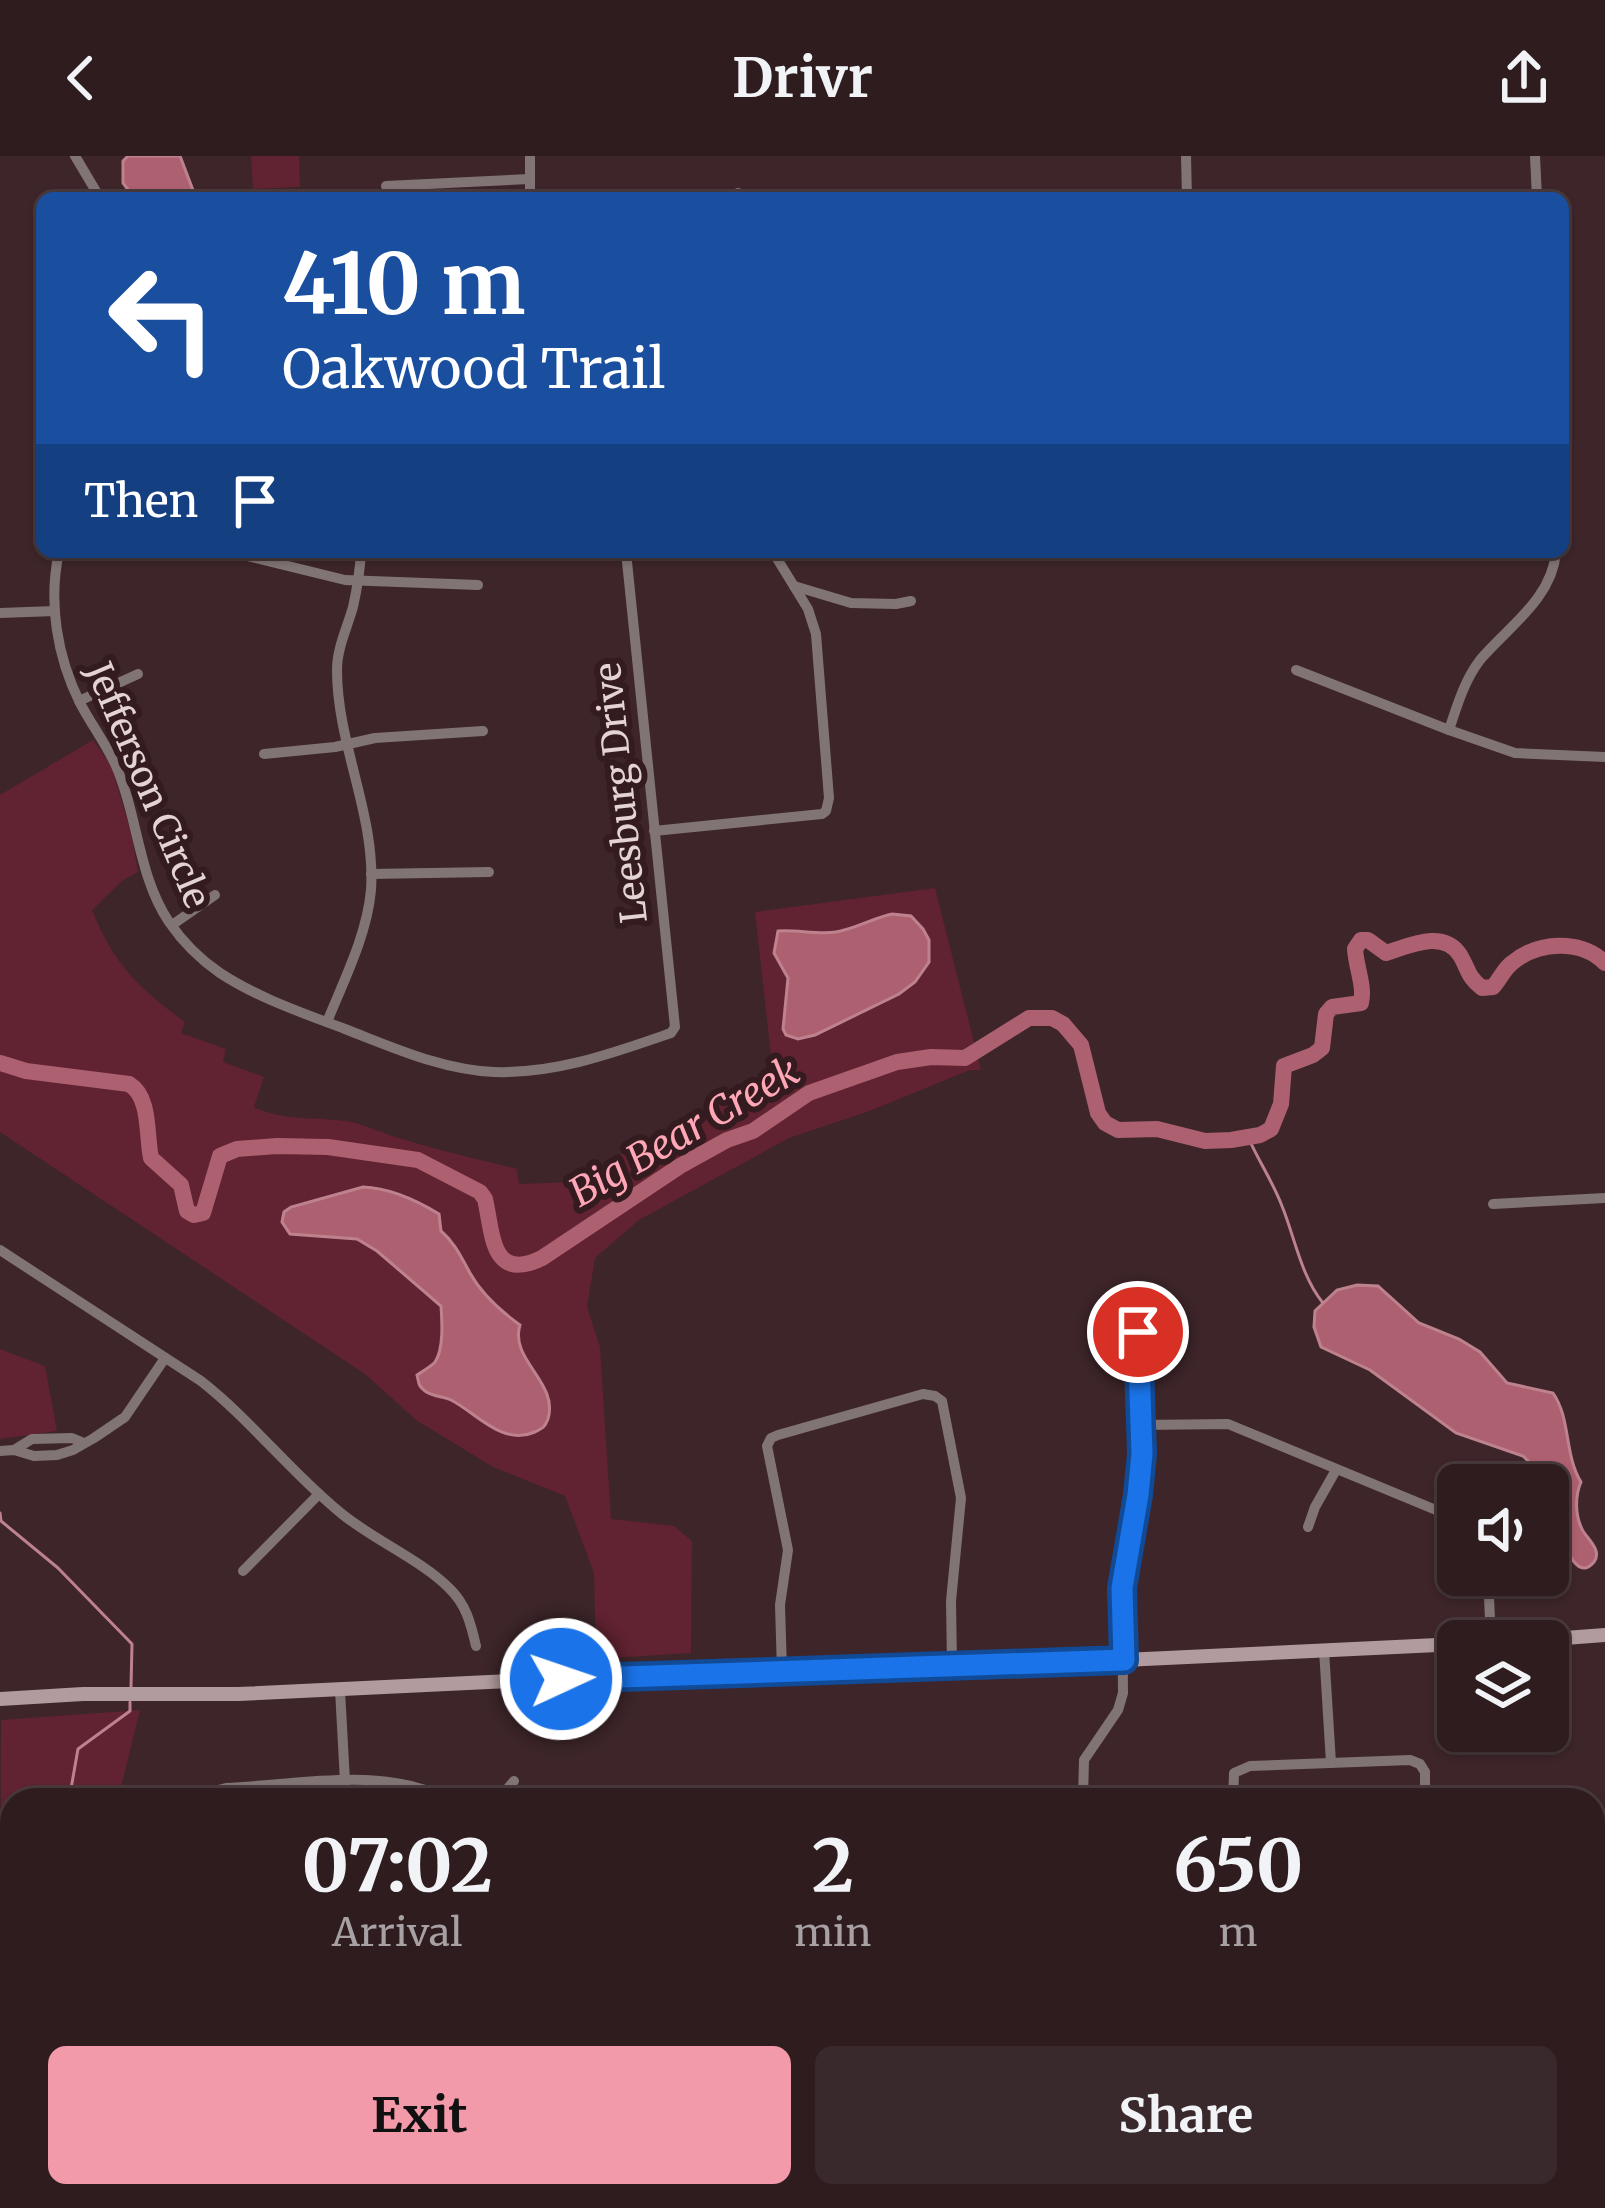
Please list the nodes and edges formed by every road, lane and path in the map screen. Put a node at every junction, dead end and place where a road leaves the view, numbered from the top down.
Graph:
1 (75, 156) edge
2 (530, 156) edge
3 (1186, 156) edge
4 (1535, 156) edge
5 (530, 179) junction
6 (386, 186) dead end
7 (96, 192) edge
8 (530, 192) edge
9 (1187, 192) edge
10 (1537, 192) edge
11 (58, 558) edge
12 (257, 558) edge
13 (360, 558) edge
14 (627, 558) edge
15 (777, 558) edge
16 (1555, 558) edge
17 (358, 581) junction
18 (478, 585) dead end
19 (794, 586) junction
20 (911, 602) dead end
21 (55, 611) junction
22 (0, 613) edge
23 (1296, 670) dead end
24 (138, 674) dead end
25 (79, 700) junction
26 (1449, 730) junction
27 (482, 731) dead end
28 (345, 745) junction
29 (264, 754) dead end
30 (1605, 758) edge
31 (654, 831) junction
32 (489, 872) dead end
33 (371, 874) junction
34 (214, 896) dead end
35 (172, 926) junction
36 (327, 1022) junction
37 (675, 1027) joint
38 (1605, 1198) edge
39 (1493, 1204) dead end
40 (0, 1250) edge
41 (1138, 1332) dead end
42 (165, 1358) junction
43 (1141, 1425) junction
44 (0, 1451) edge
45 (1336, 1470) junction
46 (319, 1494) junction
47 (1437, 1511) edge
48 (1308, 1528) dead end
49 (243, 1571) dead end
50 (1605, 1635) edge
51 (1569, 1638) edge
52 (1437, 1645) edge
53 (476, 1646) dead end
54 (1324, 1650) junction
55 (1124, 1660) junction
56 (952, 1664) junction
57 (782, 1671) junction
58 (340, 1690) junction
59 (0, 1700) edge
60 (1330, 1763) junction
61 (345, 1780) junction
62 (514, 1781) dead end
63 (226, 1788) edge
64 (345, 1788) edge
65 (422, 1788) edge
66 (508, 1788) edge
67 (1083, 1788) edge
68 (1232, 1788) edge
69 (1425, 1788) edge

1 - 7 street
2 - 5 street
3 - 9 street
4 - 10 street
5 - 6 street
5 - 8 street
11 - 21 street, Jefferson Circle
12 - 17 street
13 - 17 street
14 - 31 street, Leesburg Drive
15 - 19 street
16 - 26 street
17 - 18 street
17 - 28 street
19 - 20 street
19 - 31 street
21 - 22 street
21 - 25 street, Jefferson Circle
23 - 26 street
24 - 25 street
25 - 35 street, Jefferson Circle
26 - 30 street
27 - 28 street
28 - 29 street
28 - 33 street
31 - 37 street, Leesburg Drive
32 - 33 street
33 - 36 street
34 - 35 street
35 - 36 street, Jefferson Circle
36 - 37 street, Jefferson Circle
38 - 39 street
40 - 42 street
41 - 43 street
42 - 44 street
42 - 46 street
43 - 45 street
43 - 55 street
45 - 47 street
45 - 48 street
46 - 49 street
46 - 53 street
50 - 51 main road
52 - 54 main road
54 - 55 main road
54 - 60 street
55 - 56 main road
55 - 67 street
56 - 57 main road
56 - 57 street
57 - 58 main road
58 - 59 main road
58 - 61 street
60 - 68 street
60 - 69 street
61 - 63 street
61 - 64 street
61 - 65 street
62 - 66 street

